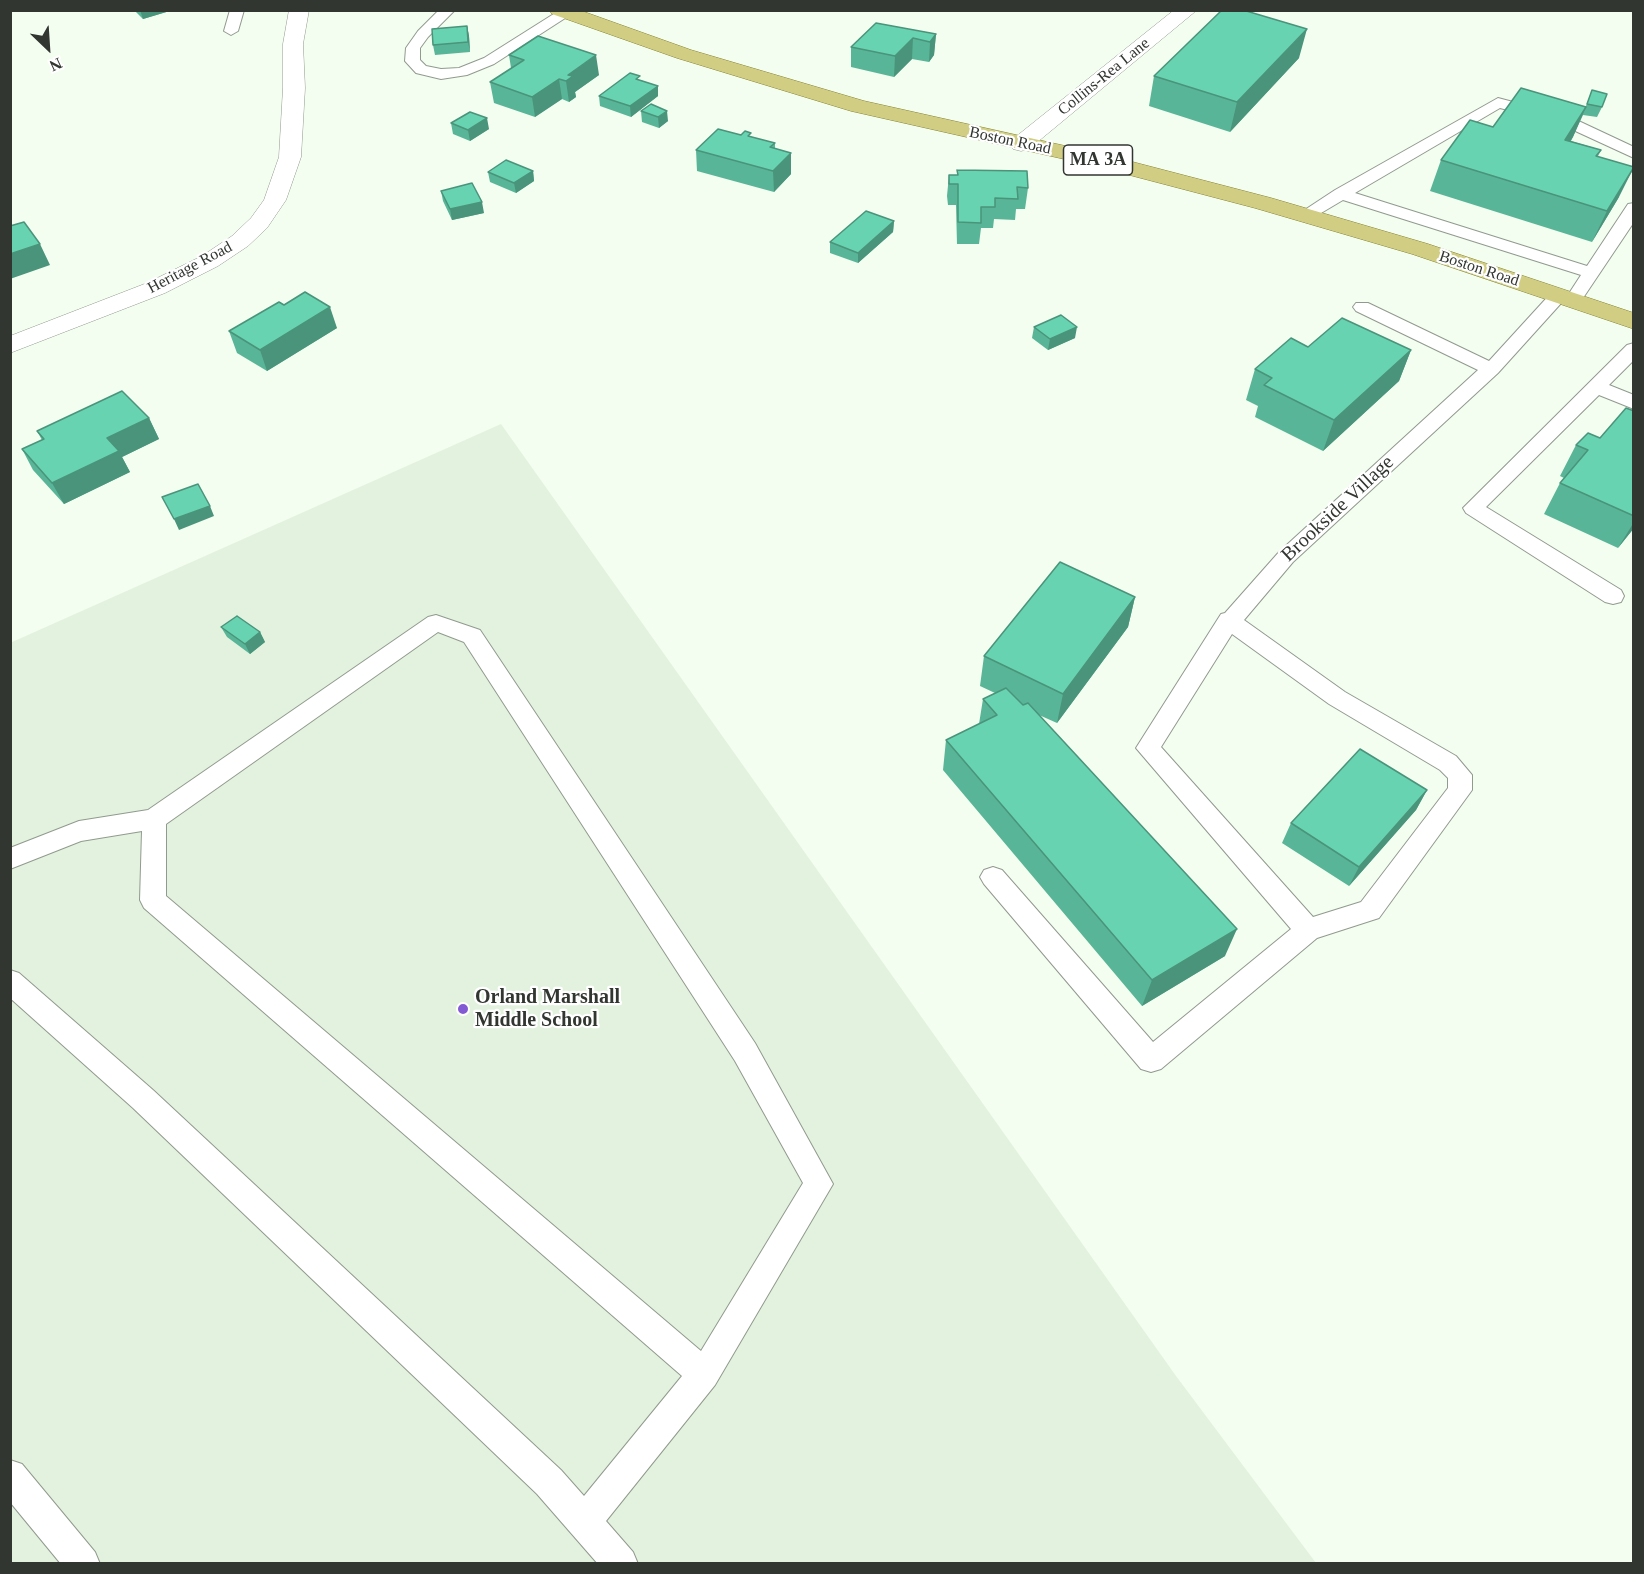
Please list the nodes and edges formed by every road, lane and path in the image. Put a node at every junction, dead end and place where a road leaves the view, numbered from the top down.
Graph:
1 (237, 10) edge
2 (299, 10) edge
3 (448, 10) edge
4 (1187, 10) edge
5 (562, 12) edge
6 (231, 31) dead end
7 (1021, 144) junction
8 (1634, 153) edge
9 (1341, 194) junction
10 (1634, 208) edge
11 (1305, 215) junction
12 (1591, 273) junction
13 (1566, 298) junction
14 (1362, 307) dead end
15 (1634, 322) edge
16 (10, 345) edge
17 (1634, 349) edge
18 (1491, 369) junction
19 (1596, 386) junction
20 (1634, 403) edge
21 (1613, 596) dead end
22 (1229, 620) junction
23 (154, 819) junction
24 (10, 859) edge
25 (993, 877) dead end
26 (1308, 930) junction
27 (10, 981) edge
28 (704, 1374) junction
29 (10, 1476) edge
30 (584, 1522) junction
31 (83, 1563) edge
32 (621, 1563) edge

1 - 6 lane
2 - 16 street, Heritage Road
3 - 5 lane
4 - 7 street, Collins-Rea Lane
5 - 7 main road, Boston Road / MA 3A
7 - 11 main road, Boston Road / MA 3A
8 - 9 lane
9 - 11 lane
9 - 12 lane
10 - 12 lane, Brookside Village
11 - 13 main road, Boston Road / MA 3A
12 - 13 lane, Brookside Village
13 - 15 main road, Boston Road / MA 3A
13 - 18 lane, Brookside Village
14 - 18 lane
17 - 19 lane
18 - 22 lane, Brookside Village
19 - 20 lane
19 - 21 lane
22 - 26 lane, Brookside Village
22 - 26 lane
23 - 24 lane
23 - 28 lane
23 - 28 lane
25 - 26 lane
27 - 30 lane
28 - 30 lane
29 - 31 lane
30 - 32 lane

